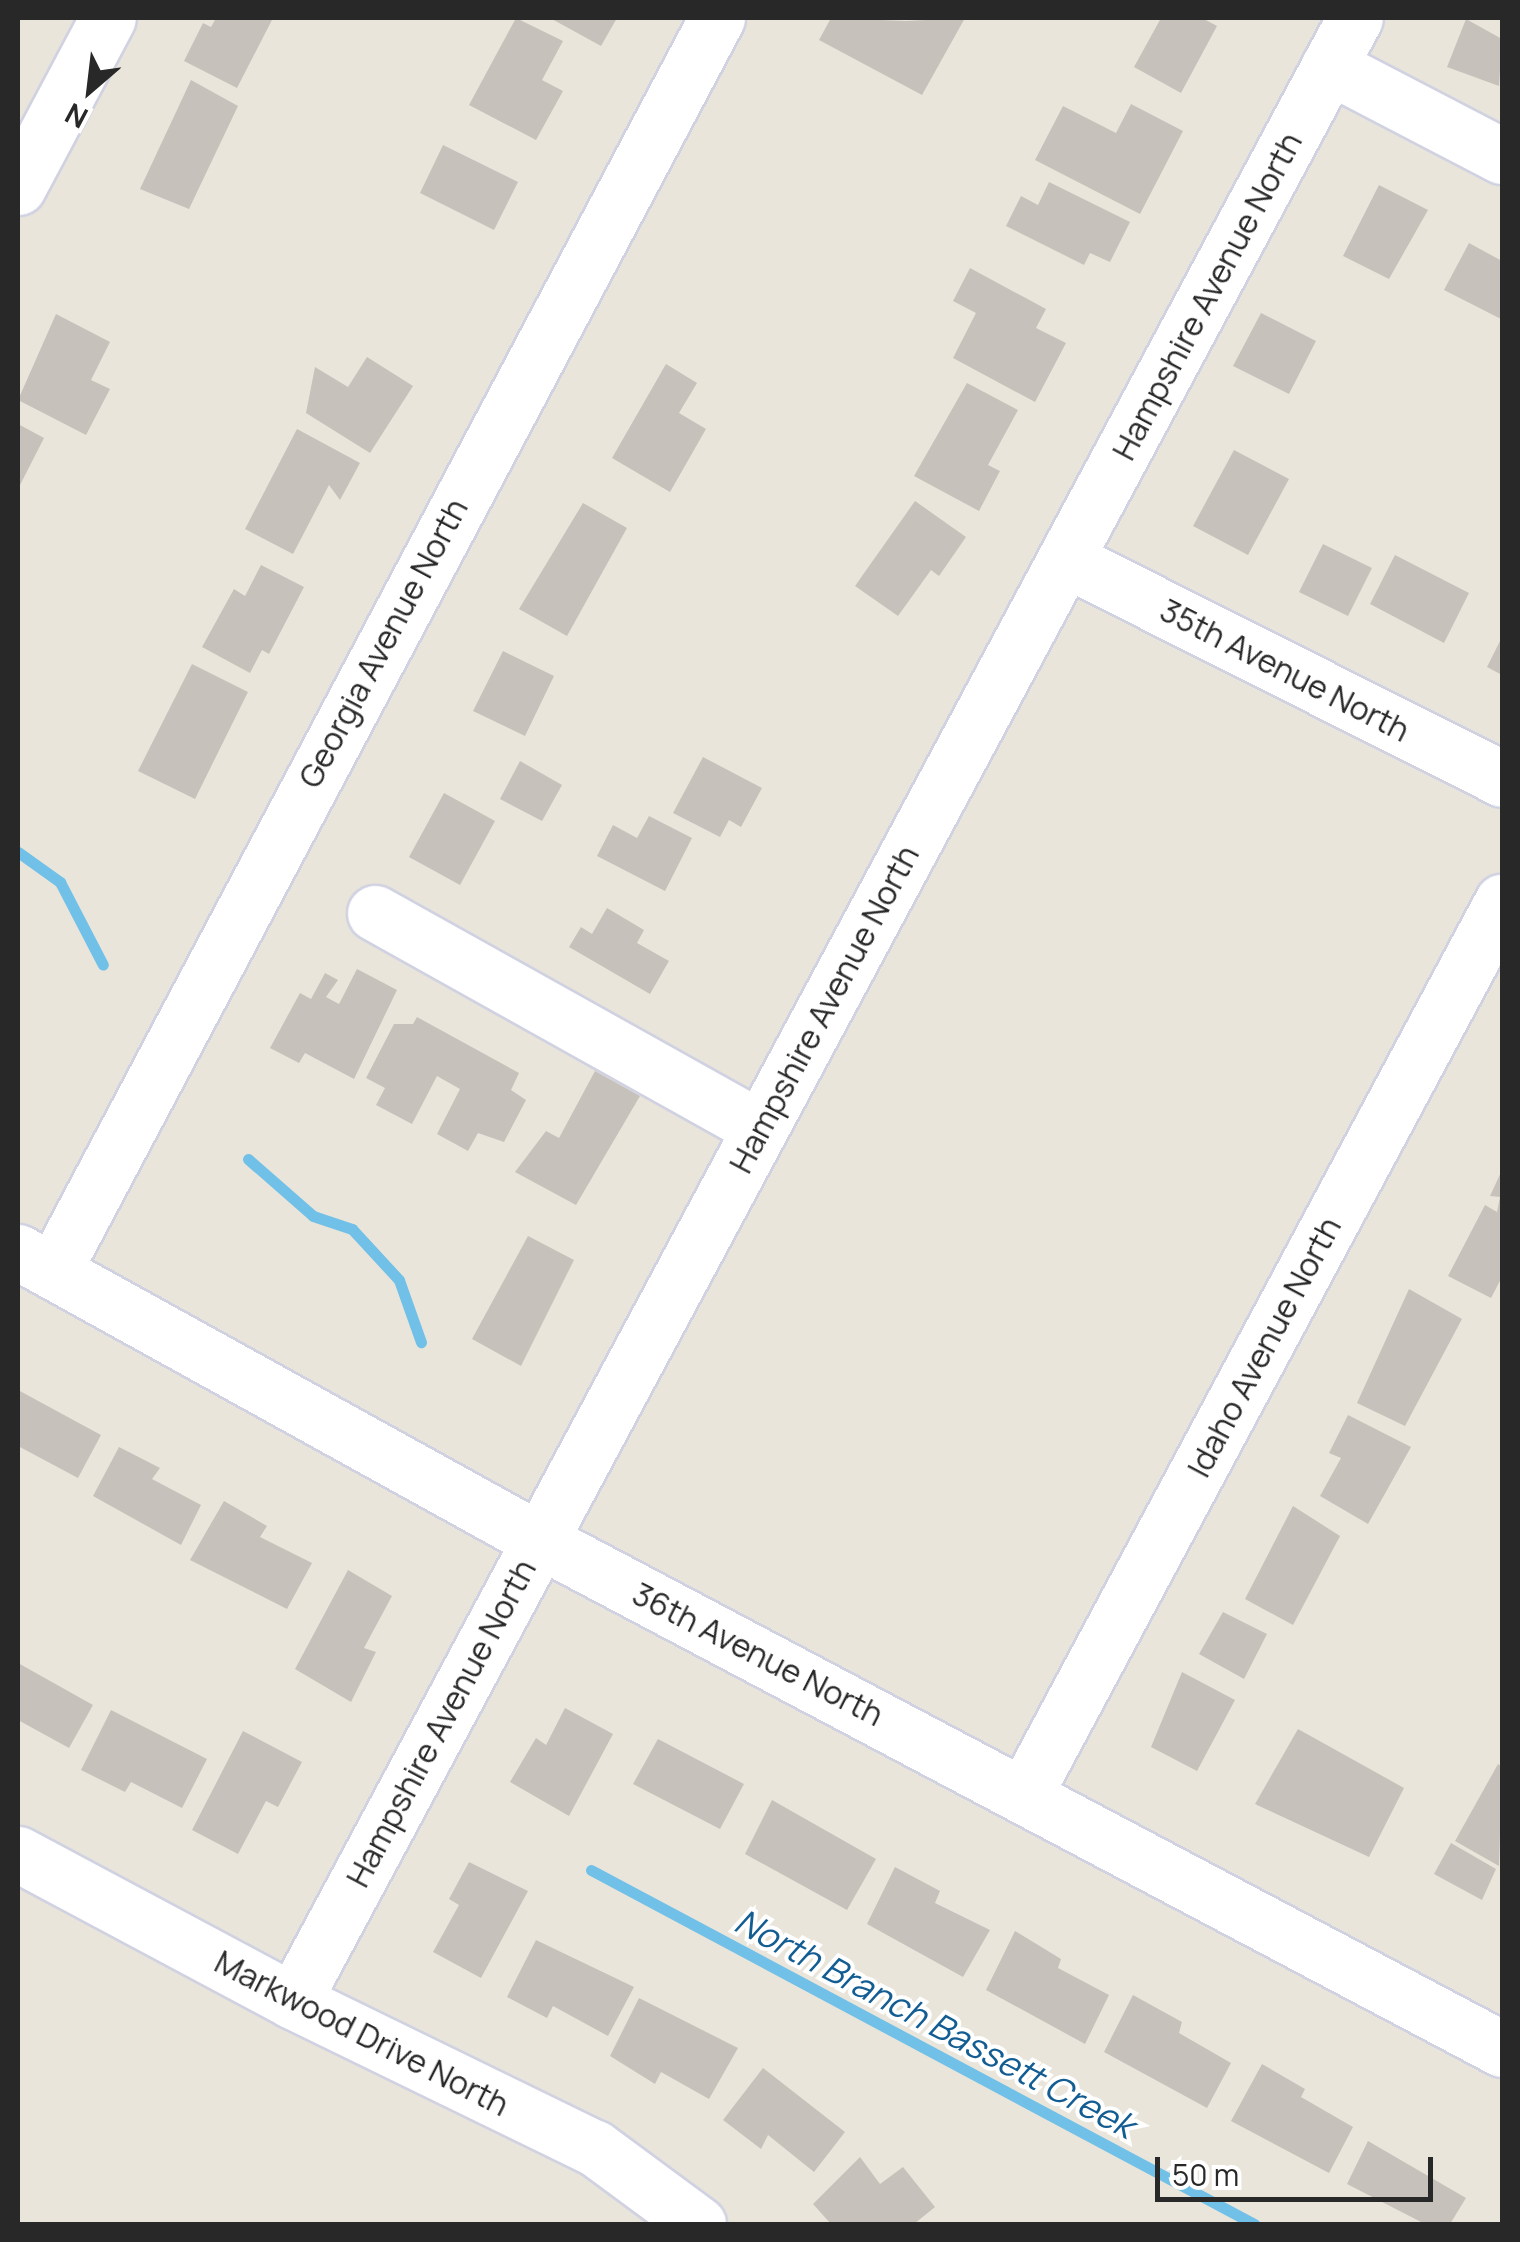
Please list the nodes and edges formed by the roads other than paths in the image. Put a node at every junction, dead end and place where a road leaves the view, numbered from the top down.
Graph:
1 (108, 18) edge
2 (716, 18) edge
3 (1355, 18) edge
4 (1330, 66) junction
5 (1502, 156) edge
6 (18, 188) edge
7 (1067, 560) junction
8 (1502, 780) edge
9 (1502, 902) edge
10 (375, 912) dead end
11 (759, 1128) junction
12 (35, 1261) edge
13 (539, 1540) junction
14 (1025, 1793) junction
15 (18, 1854) edge
16 (293, 2001) junction
17 (1502, 2049) edge
18 (698, 2224) edge

1 - 6 street
2 - 12 street, Georgia Avenue North
3 - 4 street, Hampshire Avenue North
4 - 5 street
4 - 7 street, Hampshire Avenue North
7 - 8 street, 35th Avenue North
7 - 11 street, Hampshire Avenue North
9 - 14 street, Idaho Avenue North
10 - 11 street
11 - 13 street, Hampshire Avenue North
12 - 13 street, 36th Avenue North
13 - 14 street, 36th Avenue North
13 - 16 street, Hampshire Avenue North
14 - 17 street, 36th Avenue North
15 - 16 street, Markwood Drive North
16 - 18 street, Markwood Drive North

